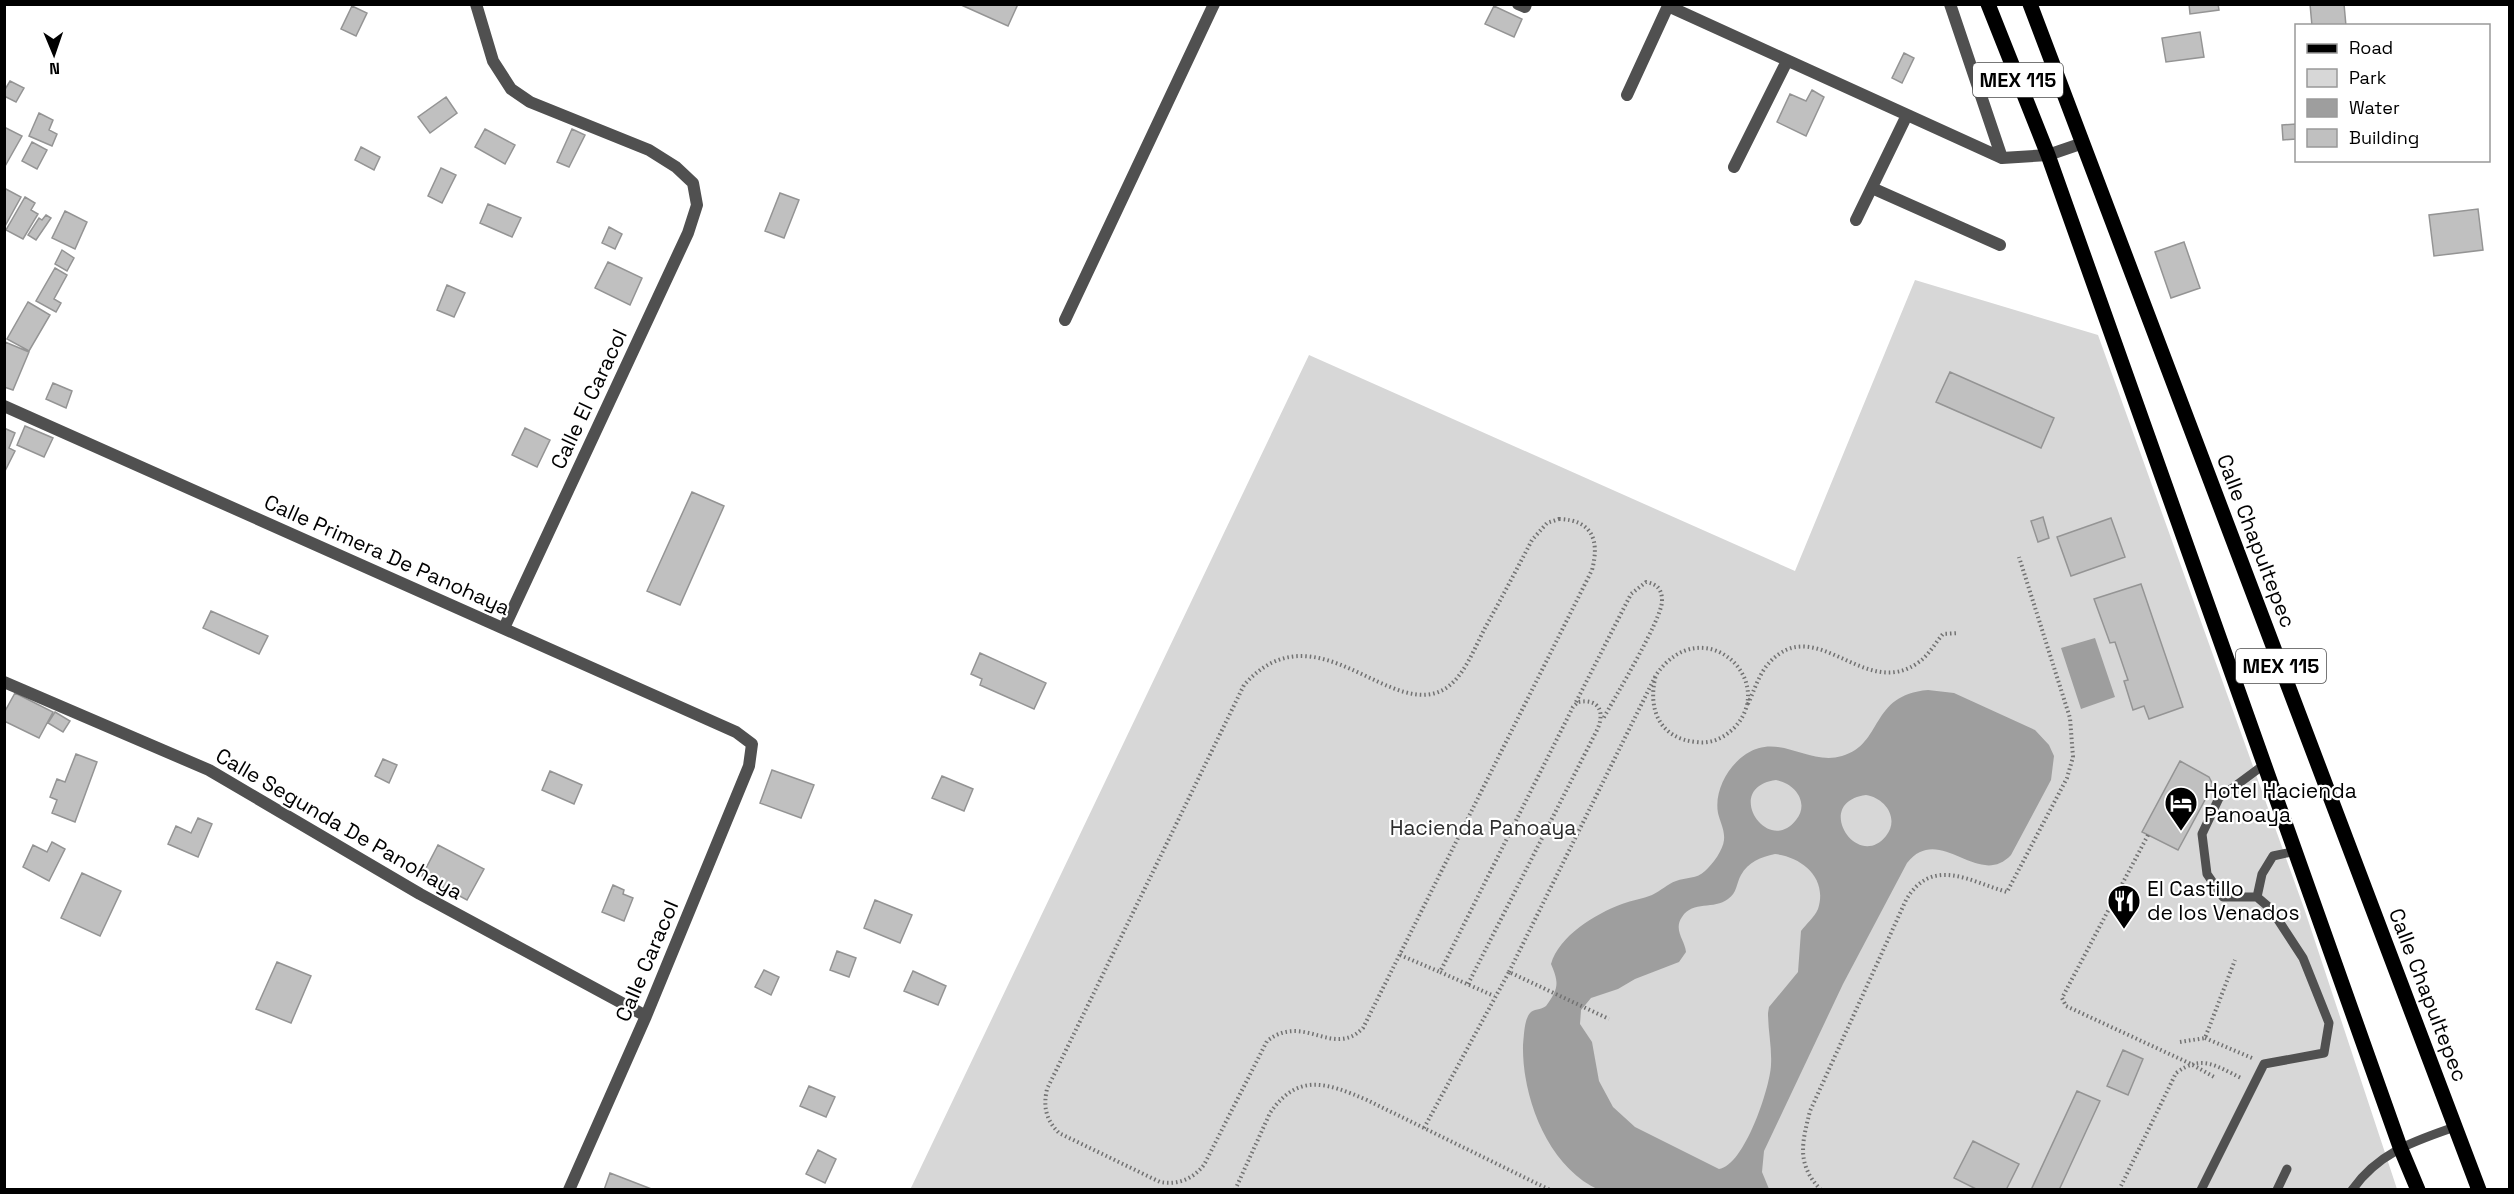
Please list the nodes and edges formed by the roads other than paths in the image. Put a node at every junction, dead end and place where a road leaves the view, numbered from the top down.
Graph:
1 (476, 4) edge
2 (1214, 4) edge
3 (1518, 4) edge
4 (1526, 4) edge
5 (1950, 4) edge
6 (1988, 4) edge
7 (2030, 4) edge
8 (1787, 61) junction
9 (1627, 95) dead end
10 (1907, 115) junction
11 (2083, 143) junction
12 (2048, 156) junction
13 (2002, 158) junction
14 (1734, 167) dead end
15 (1872, 188) junction
16 (1856, 220) dead end
17 (2000, 245) dead end
18 (1065, 320) dead end
19 (4, 406) edge
20 (504, 628) junction
21 (4, 682) edge
22 (752, 744) joint
23 (2265, 764) junction
24 (2296, 851) junction
25 (2257, 897) junction
26 (646, 1016) junction
27 (2455, 1127) junction
28 (2400, 1147) junction
29 (2287, 1169) dead end
30 (569, 1190) edge
31 (2201, 1190) edge
32 (2277, 1190) edge
33 (2352, 1190) edge
34 (2418, 1190) edge
35 (2479, 1190) edge

1 - 20 street, Calle El Caracol
2 - 18 street
3 - 4 street
5 - 13 street
6 - 12 main road, MEX 115
7 - 11 main road, MEX 115
8 - 9 street
8 - 10 street
8 - 14 street
10 - 13 street
10 - 15 street
11 - 12 street
11 - 27 main road, Calle Chapultepec / MEX 115
12 - 13 street
12 - 23 main road, MEX 115
15 - 16 street
15 - 17 street
19 - 20 street, Calle Primera De Panohaya
20 - 22 street, Calle Primera De Panohaya
21 - 26 street, Calle Segunda De Panohaya
22 - 26 street, Calle Caracol
23 - 24 main road, MEX 115
23 - 25 lane
24 - 25 lane
24 - 28 main road, MEX 115
25 - 31 lane
26 - 30 street, Calle Caracol
27 - 28 lane
27 - 35 main road, Calle Chapultepec / MEX 115
28 - 33 lane
28 - 34 main road, MEX 115
29 - 32 lane

